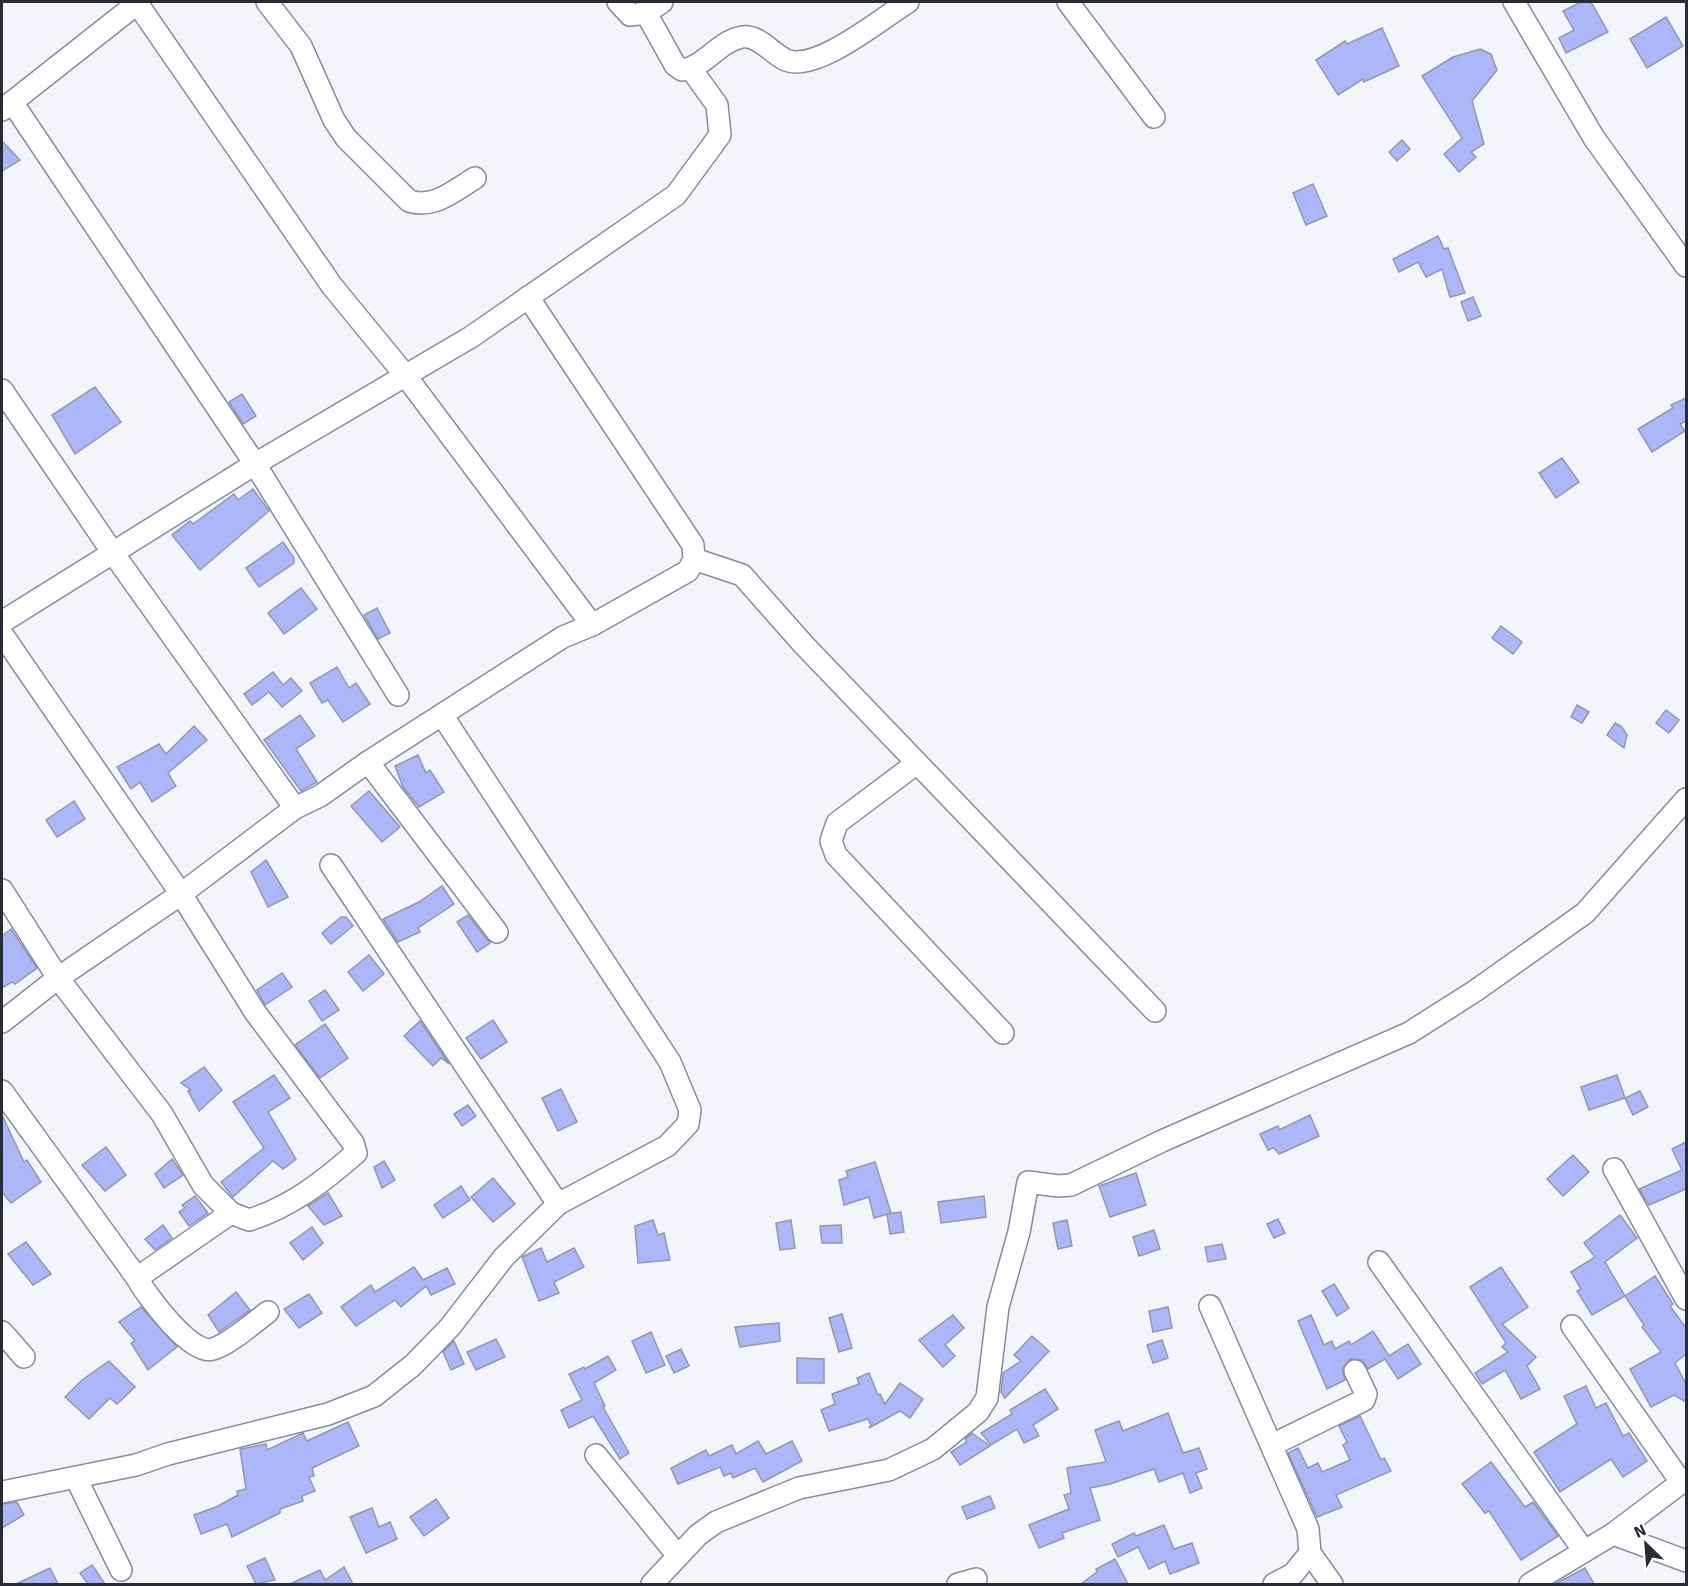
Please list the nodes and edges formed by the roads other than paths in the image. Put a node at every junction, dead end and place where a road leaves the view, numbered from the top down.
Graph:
1 (138, 2) edge
2 (267, 2) edge
3 (618, 2) edge
4 (908, 2) edge
5 (1068, 2) edge
6 (1514, 2) edge
7 (654, 7) edge
8 (692, 69) junction
9 (7, 106) edge
10 (1154, 117) dead end
11 (475, 178) dead end
12 (1686, 266) edge
13 (528, 297) junction
14 (405, 375) junction
15 (2, 390) edge
16 (255, 464) junction
17 (112, 553) junction
18 (694, 560) junction
19 (2, 622) edge
20 (592, 625) junction
21 (2, 634) edge
22 (398, 694) dead end
23 (442, 715) junction
24 (368, 762) junction
25 (916, 763) junction
26 (1686, 799) edge
27 (295, 808) junction
28 (331, 865) dead end
29 (2, 890) edge
30 (181, 894) junction
31 (497, 932) dead end
32 (58, 978) junction
33 (1155, 1011) dead end
34 (2, 1022) edge
35 (1003, 1033) dead end
36 (2, 1091) edge
37 (1614, 1169) dead end
38 (558, 1204) junction
39 (231, 1213) junction
40 (1379, 1262) dead end
41 (137, 1278) junction
42 (1686, 1299) edge
43 (1210, 1306) dead end
44 (268, 1312) dead end
45 (1572, 1326) dead end
46 (2, 1332) edge
47 (24, 1357) dead end
48 (1355, 1371) dead end
49 (1272, 1445) junction
50 (596, 1455) dead end
51 (76, 1478) junction
52 (1684, 1480) edge
53 (2, 1492) edge
54 (1612, 1534) junction
55 (1584, 1551) junction
56 (1310, 1553) junction
57 (678, 1557) junction
58 (1686, 1561) edge
59 (121, 1570) dead end
60 (652, 1584) edge
61 (1274, 1584) edge
62 (1332, 1584) edge
63 (1530, 1584) edge

1 - 9 street
1 - 14 street
2 - 11 street
3 - 7 street
4 - 8 street
5 - 10 street
6 - 12 street
7 - 8 street
8 - 13 street
9 - 16 street
13 - 14 street
13 - 18 street
14 - 16 street
14 - 20 street
15 - 17 street
16 - 17 street
16 - 22 street
17 - 19 street
17 - 27 street
18 - 20 street
18 - 25 street
20 - 23 street
21 - 30 street
23 - 24 street
23 - 38 street
24 - 27 street
24 - 31 street
25 - 33 street
25 - 35 street
26 - 57 street
27 - 30 street
28 - 38 street
29 - 32 street
30 - 32 street
30 - 39 street
32 - 34 street
32 - 39 street
36 - 41 street
37 - 42 street
38 - 51 street
39 - 41 street
40 - 55 street
41 - 44 street
43 - 49 street
45 - 52 street
46 - 47 street
48 - 49 street
49 - 56 street
50 - 57 street
51 - 53 street
51 - 59 street
52 - 54 street
54 - 55 street
54 - 58 street
55 - 63 street
56 - 61 street
56 - 62 street
57 - 60 street

